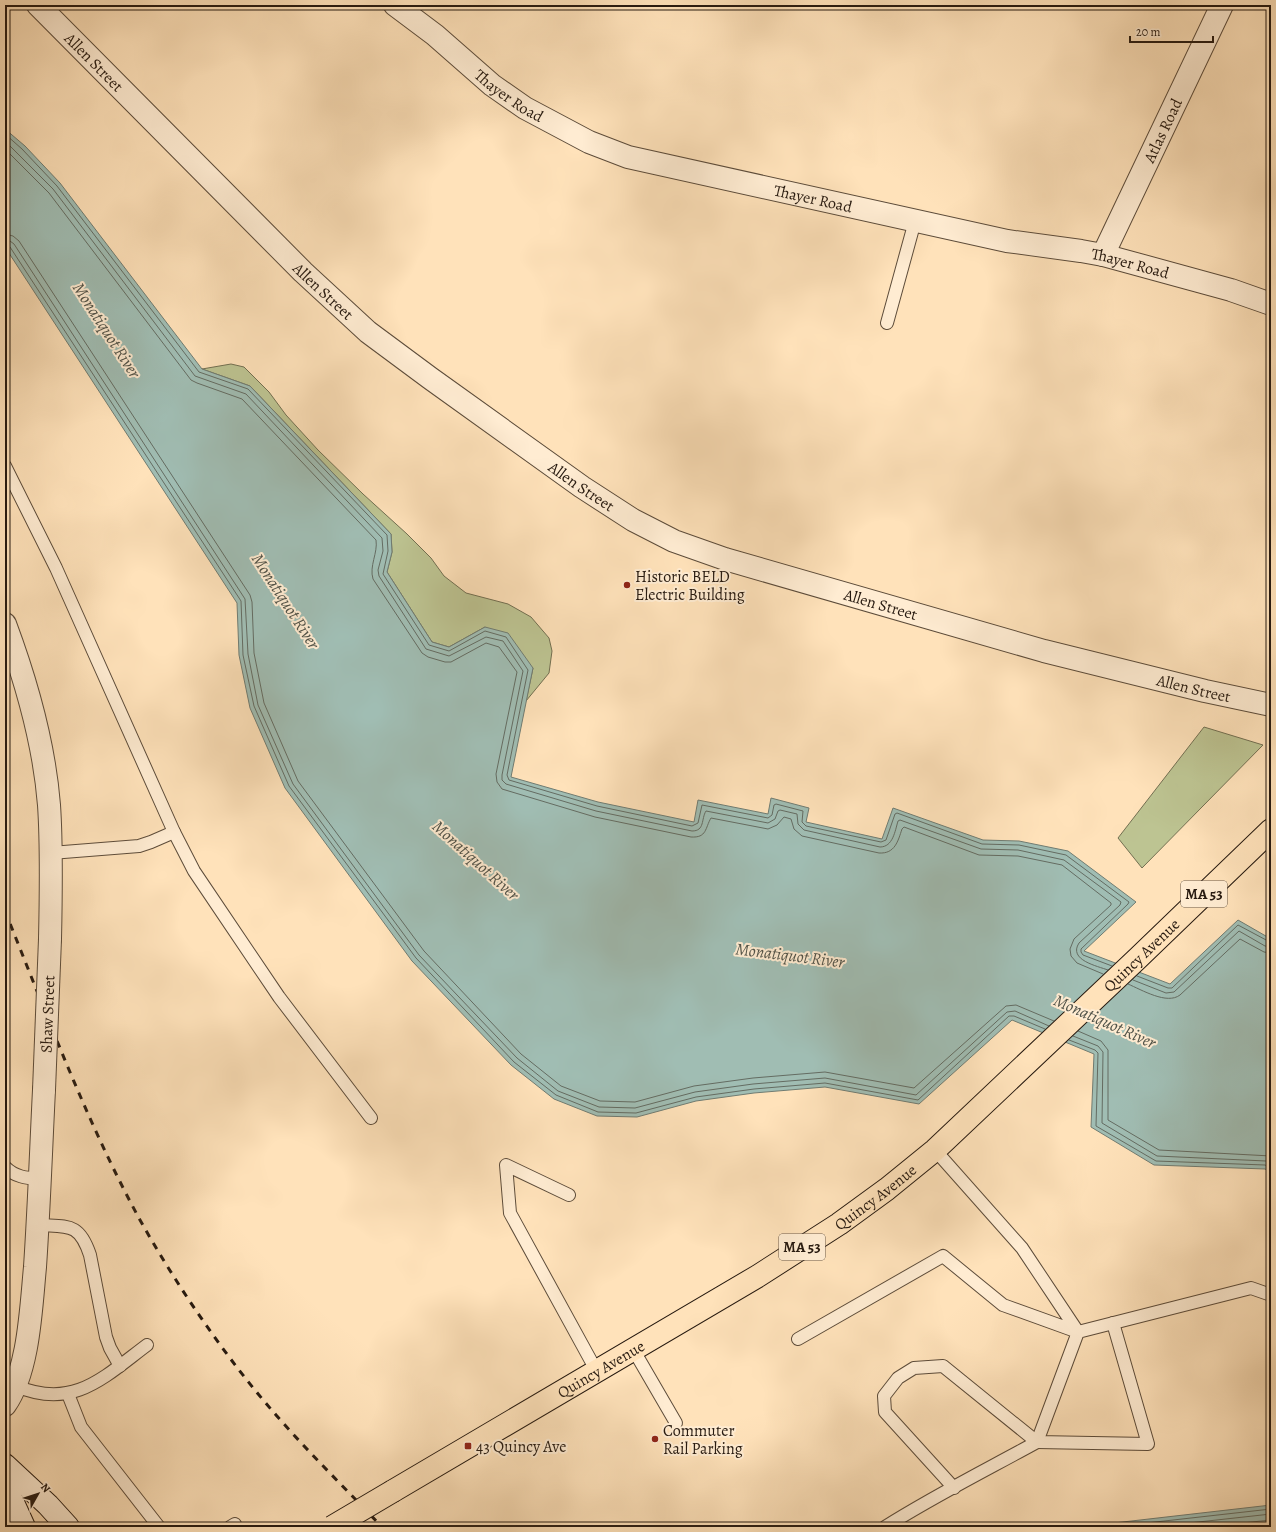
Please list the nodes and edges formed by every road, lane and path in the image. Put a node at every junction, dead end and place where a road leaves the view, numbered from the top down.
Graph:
1 (38, 5) edge
2 (395, 5) edge
3 (1222, 5) edge
4 (915, 222) junction
5 (1104, 255) junction
6 (1271, 304) edge
7 (887, 323) dead end
8 (5, 466) edge
9 (5, 624) edge
10 (1271, 705) edge
11 (1271, 830) edge
12 (174, 832) junction
13 (51, 853) junction
14 (371, 1118) dead end
15 (935, 1150) junction
16 (6, 1170) edge
17 (40, 1179) junction
18 (568, 1195) dead end
19 (38, 1226) junction
20 (1271, 1295) edge
21 (1113, 1323) junction
22 (1078, 1332) junction
23 (798, 1339) dead end
24 (147, 1345) dead end
25 (633, 1349) junction
26 (120, 1366) junction
27 (596, 1370) junction
28 (16, 1386) junction
29 (68, 1394) junction
30 (5, 1405) edge
31 (676, 1422) dead end
32 (1037, 1442) junction
33 (5, 1465) edge
34 (954, 1488) junction
35 (8, 1492) edge
36 (20, 1527) edge
37 (24, 1527) edge
38 (68, 1527) edge
39 (159, 1527) edge
40 (332, 1527) edge
41 (885, 1527) edge

1 - 10 street, Allen Street
2 - 4 street, Thayer Road
3 - 5 street, Atlas Road
4 - 5 street, Thayer Road
4 - 7 lane
5 - 6 street, Thayer Road
8 - 12 lane
9 - 13 street, Shaw Street
11 - 15 main road, Quincy Avenue / MA 53
12 - 13 lane
12 - 14 lane
13 - 17 street, Shaw Street, bridge
15 - 22 lane
15 - 25 main road, Quincy Avenue / MA 53
16 - 17 lane
17 - 19 street, Shaw Street
18 - 27 lane
19 - 26 lane
19 - 28 street, Shaw Street
20 - 21 lane
21 - 22 lane
21 - 32 lane
22 - 23 lane
22 - 32 lane
24 - 26 lane
25 - 27 main road, Quincy Avenue / MA 53
25 - 31 lane
26 - 29 lane
27 - 40 main road, Quincy Avenue / MA 53, bridge
28 - 29 lane
28 - 30 street, Shaw Street
29 - 39 lane
32 - 34 lane
32 - 34 lane
33 - 38 street
34 - 41 lane
35 - 36 street
35 - 37 street

